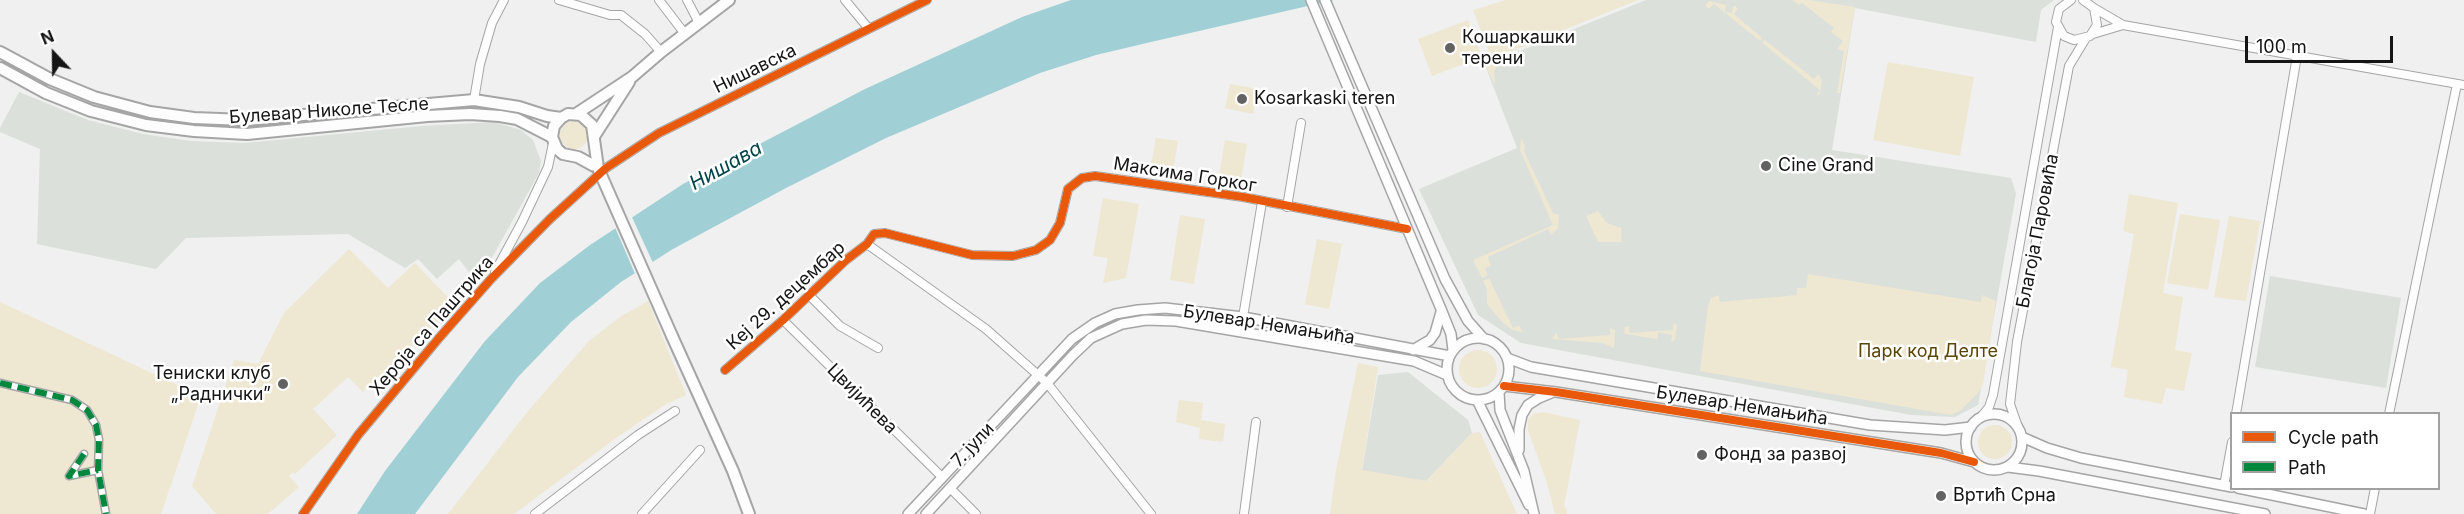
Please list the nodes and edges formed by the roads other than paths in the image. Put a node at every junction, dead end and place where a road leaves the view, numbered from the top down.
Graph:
1 (504, 0) edge
2 (559, 0) edge
3 (659, 0) edge
4 (687, 0) edge
5 (729, 0) edge
6 (845, 0) edge
7 (927, 0) edge
8 (1311, 0) edge
9 (1324, 0) edge
10 (2071, 0) edge
11 (2083, 0) edge
12 (2094, 8) junction
13 (699, 23) junction
14 (2123, 25) junction
15 (2058, 27) junction
16 (869, 29) junction
17 (685, 34) junction
18 (2089, 36) junction
19 (0, 52) edge
20 (661, 52) junction
21 (2297, 56) junction
22 (0, 68) edge
23 (632, 77) junction
24 (2461, 85) edge
25 (474, 100) junction
26 (576, 114) junction
27 (561, 118) junction
28 (1301, 123) dead end
29 (594, 139) junction
30 (552, 140) junction
31 (578, 157) junction
32 (600, 170) junction
33 (1262, 202) junction
34 (1287, 207) junction
35 (1407, 229) junction
36 (867, 244) junction
37 (1036, 250) joint
38 (491, 279) junction
39 (809, 295) junction
40 (1442, 309) junction
41 (1243, 317) junction
42 (783, 320) junction
43 (1484, 339) junction
44 (878, 348) dead end
45 (1413, 350) junction
46 (1451, 353) junction
47 (1507, 358) junction
48 (725, 370) dead end
49 (1038, 375) junction
50 (1448, 375) junction
51 (0, 383) edge
52 (1047, 383) junction
53 (1501, 389) junction
54 (1556, 392) junction
55 (1477, 400) junction
56 (675, 411) dead end
57 (2236, 412) edge
58 (2389, 412) edge
59 (1981, 417) junction
60 (1256, 422) dead end
61 (1971, 427) junction
62 (2018, 427) junction
63 (2022, 437) junction
64 (700, 450) dead end
65 (2230, 452) edge
66 (84, 454) dead end
67 (1519, 458) junction
68 (1974, 462) junction
69 (2008, 467) junction
70 (98, 470) junction
71 (942, 477) junction
72 (2228, 486) edge
73 (950, 488) junction
74 (2243, 490) edge
75 (2375, 490) edge
76 (106, 514) edge
77 (303, 514) edge
78 (535, 514) edge
79 (642, 514) edge
80 (749, 514) edge
81 (908, 514) edge
82 (926, 514) edge
83 (976, 514) edge
84 (1151, 514) edge
85 (1244, 514) edge
86 (1534, 514) edge
87 (2265, 514) edge
88 (2364, 514) edge
89 (2370, 514) edge

1 - 25 street
2 - 20 street
3 - 17 street
4 - 13 street
5 - 13 main road
6 - 16 street
7 - 16 street, Нишавска
8 - 35 street
9 - 43 street
10 - 15 street, Благоја Паровића
11 - 12 street
12 - 14 street
12 - 18 street
13 - 17 main road
14 - 18 street
14 - 21 street
15 - 18 street
15 - 59 street, Благоја Паровића
16 - 32 street, Нишавска
17 - 20 main road
18 - 62 street, Благоја Паровића
19 - 25 main road, Булевар Николе Тесле
20 - 23 main road
21 - 24 street
21 - 57 street
22 - 30 main road, Булевар Николе Тесле
23 - 26 main road, Булевар Николе Тесле
23 - 29 main road
24 - 58 street
25 - 27 main road, Булевар Николе Тесле
26 - 27 main road, Булевар Николе Тесле
26 - 29 main road
27 - 30 main road
28 - 34 street
29 - 31 main road
29 - 32 main road
30 - 31 main road, Булевар Николе Тесле
30 - 38 street, Хероја са Паштрика
31 - 32 main road, Булевар Николе Тесле
32 - 38 street, Хероја са Паштрика
32 - 80 main road, bridge
33 - 34 street, Максима Горког
33 - 37 street, Максима Горког
33 - 41 street, Максима Горког
34 - 35 street, Максима Горког
35 - 40 street
36 - 37 street, Кеј 29. децембар
36 - 39 street, Кеј 29. децембар
36 - 49 street
38 - 77 street, Хероја са Паштрика
39 - 42 street, Кеј 29. децембар
39 - 44 street, Кеј 29. децембар
40 - 45 street
40 - 46 street
41 - 45 street, Булевар Немањића
41 - 49 street, Булевар Немањића
42 - 48 street, Кеј 29. децембар
42 - 71 street, Цвијићева
43 - 46 street
43 - 47 street
45 - 46 street, Булевар Немањића
46 - 50 street
47 - 53 street
47 - 61 street, Булевар Немањића
49 - 52 street
49 - 71 street, 7. јули
50 - 52 street, Булевар Немањића
50 - 55 street
51 - 70 street
52 - 73 street, 7. јули
52 - 84 street
53 - 54 street, Булевар Немањића
53 - 55 street
53 - 67 street
54 - 67 street
54 - 68 street, Булевар Немањића
55 - 86 street
56 - 78 street
59 - 61 street
59 - 62 street
60 - 85 street
61 - 68 street
62 - 63 street
63 - 69 street
63 - 72 street
64 - 79 street
65 - 72 street
66 - 70 street
67 - 86 street
68 - 69 street
69 - 87 street
70 - 76 street
71 - 81 street, 7. јули
73 - 82 street, 7. јули
73 - 83 street
74 - 88 street
75 - 89 street

